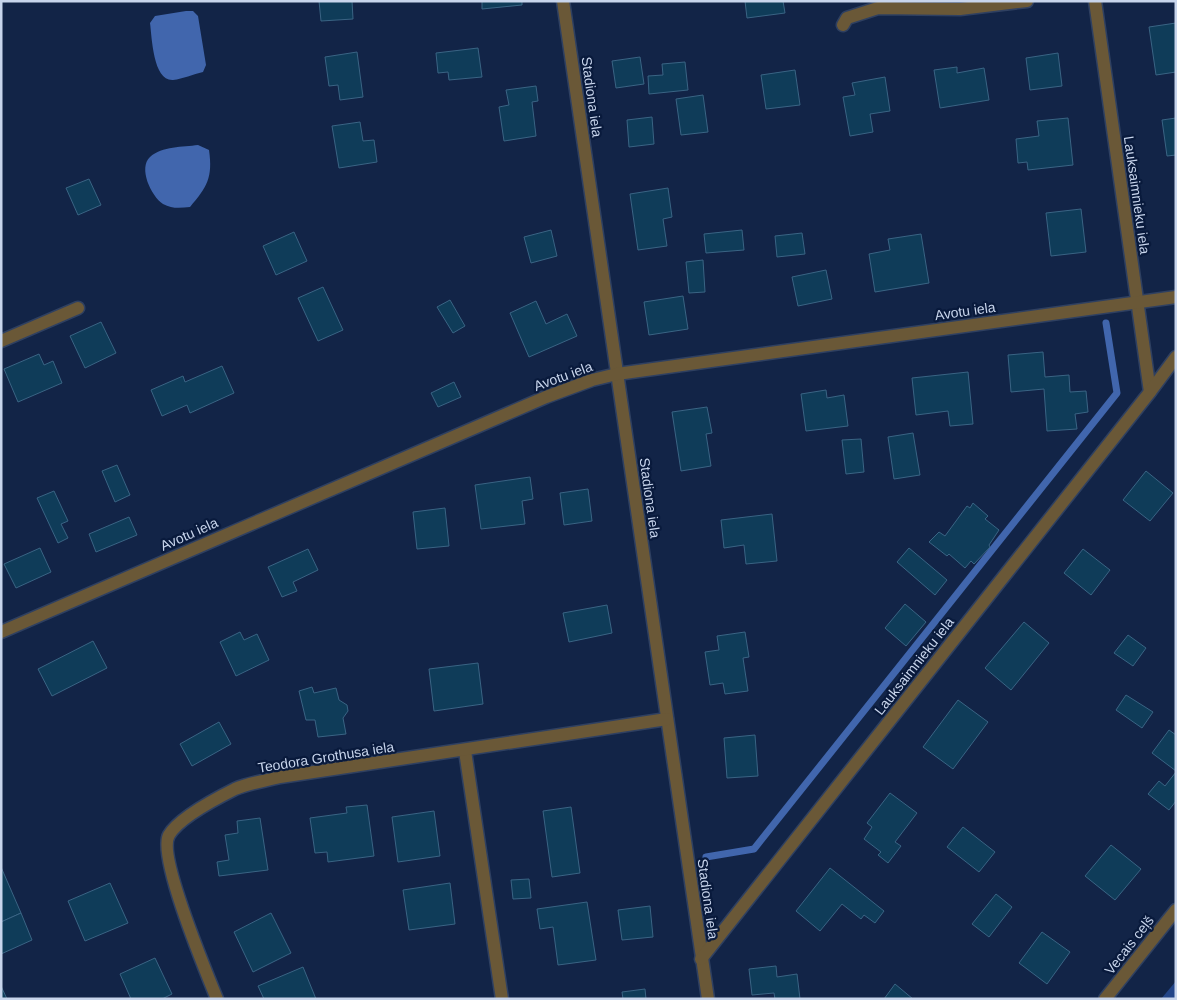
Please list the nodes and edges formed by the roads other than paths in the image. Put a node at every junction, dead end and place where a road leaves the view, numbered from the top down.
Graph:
1 (564, 1) edge
2 (1027, 1) edge
3 (1096, 1) edge
4 (843, 25) dead end
5 (1176, 297) edge
6 (1136, 302) junction
7 (78, 308) dead end
8 (1, 341) edge
9 (1176, 357) edge
10 (616, 374) junction
11 (1150, 392) junction
12 (1, 632) edge
13 (666, 719) junction
14 (465, 751) junction
15 (1176, 910) edge
16 (701, 959) junction
17 (217, 999) edge
18 (502, 999) edge
19 (708, 999) edge
20 (1106, 999) edge

1 - 10 street, Stadiona iela
2 - 4 street
3 - 6 street, Lauksaimnieku iela
5 - 6 street, Avotu iela
6 - 10 street, Avotu iela
6 - 11 street, Lauksaimnieku iela
7 - 8 street
9 - 11 street, Lauksaimnieku iela
10 - 12 street, Avotu iela
10 - 13 street, Stadiona iela
11 - 16 street, Lauksaimnieku iela
13 - 14 street, Teodora Grothusa iela
13 - 16 street, Stadiona iela
14 - 17 street, Teodora Grothusa iela
14 - 18 street
15 - 20 street, Vecais ceļš
16 - 19 street, Stadiona iela

